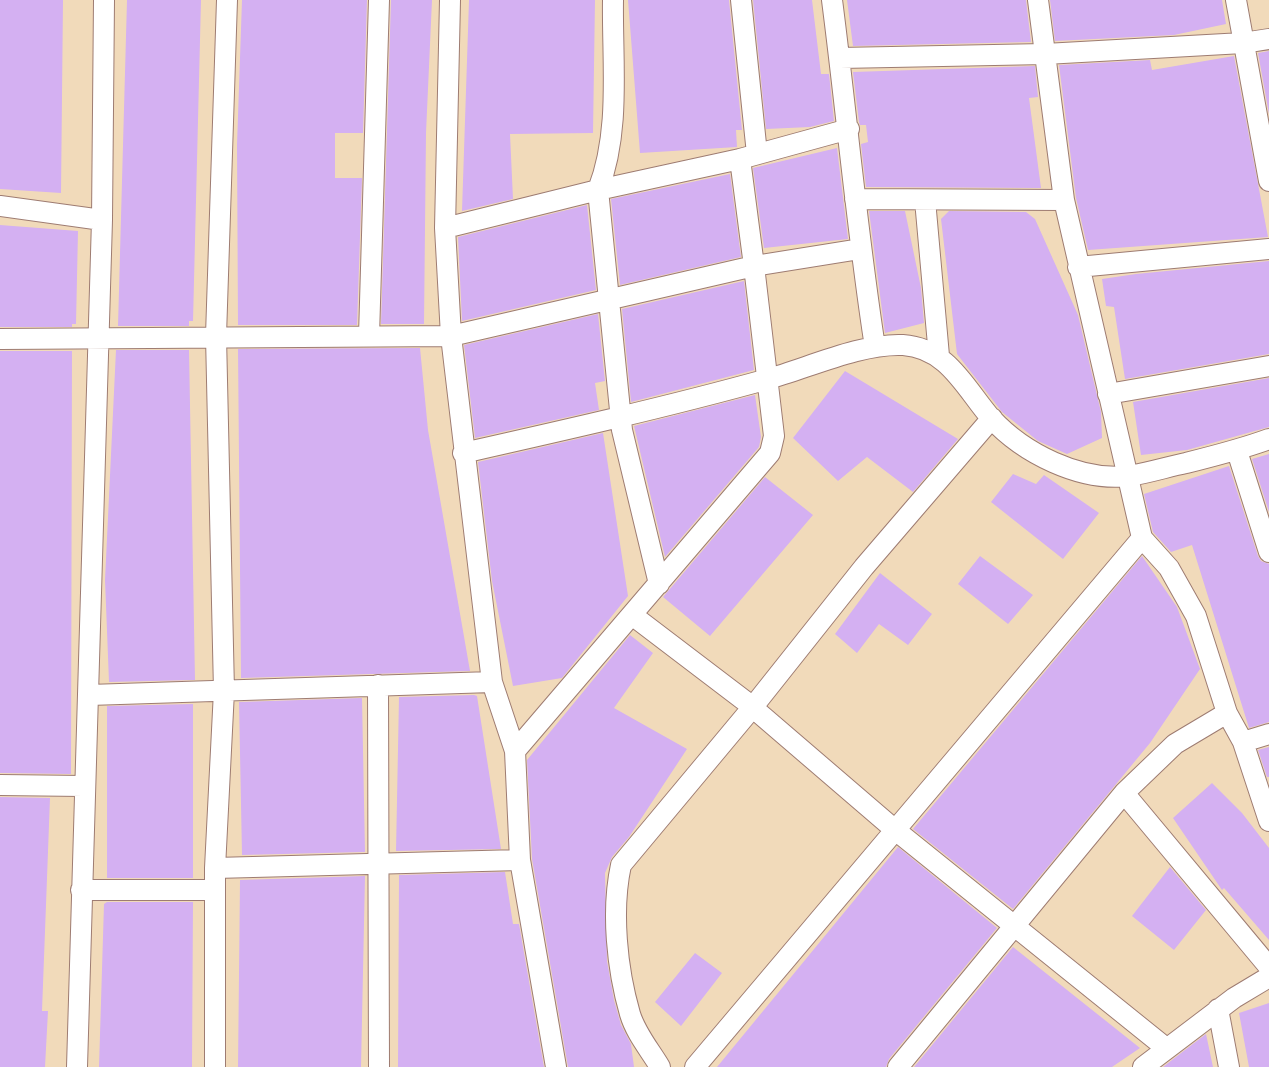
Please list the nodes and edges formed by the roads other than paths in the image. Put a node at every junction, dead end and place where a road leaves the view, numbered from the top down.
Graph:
1 (104, 0) edge
2 (227, 0) edge
3 (379, 0) edge
4 (450, 0) edge
5 (613, 0) edge
6 (741, 0) edge
7 (832, 0) edge
8 (1038, 0) edge
9 (1236, 0) edge
10 (1269, 39) edge
11 (1244, 43) junction
12 (1045, 54) junction
13 (840, 58) junction
14 (849, 129) junction
15 (748, 157) junction
16 (1269, 181) edge
17 (598, 190) junction
18 (855, 200) junction
19 (925, 200) junction
20 (1064, 200) junction
21 (0, 206) edge
22 (102, 220) junction
23 (445, 228) junction
24 (860, 249) junction
25 (1269, 249) edge
26 (754, 266) junction
27 (1078, 267) junction
28 (607, 299) junction
29 (216, 336) junction
30 (369, 336) junction
31 (451, 336) junction
32 (97, 337) junction
33 (0, 339) edge
34 (875, 347) junction
35 (939, 356) junction
36 (1269, 366) edge
37 (769, 379) junction
38 (1108, 394) junction
39 (620, 418) junction
40 (992, 418) junction
41 (1269, 440) edge
42 (1237, 451) junction
43 (463, 453) junction
44 (1127, 476) junction
45 (1142, 538) junction
46 (1269, 552) edge
47 (659, 584) junction
48 (632, 615) junction
49 (492, 682) junction
50 (378, 685) junction
51 (224, 691) junction
52 (89, 695) junction
53 (752, 708) junction
54 (1227, 713) junction
55 (1269, 734) edge
56 (1243, 742) junction
57 (515, 752) junction
58 (0, 785) edge
59 (84, 786) junction
60 (1124, 793) junction
61 (1269, 821) edge
62 (894, 829) junction
63 (520, 860) junction
64 (378, 864) junction
65 (215, 868) junction
66 (81, 890) junction
67 (215, 890) junction
68 (1013, 926) junction
69 (1269, 968) edge
70 (1269, 977) edge
71 (1218, 1009) junction
72 (1166, 1048) junction
73 (77, 1067) edge
74 (215, 1067) edge
75 (379, 1067) edge
76 (556, 1067) edge
77 (660, 1067) edge
78 (694, 1067) edge
79 (898, 1067) edge
80 (1143, 1067) edge
81 (1229, 1067) edge

1 - 22 street
2 - 29 street
3 - 30 street
4 - 23 street
5 - 17 street
6 - 15 street
7 - 13 street
8 - 12 street
9 - 11 street
10 - 11 street
11 - 12 street
11 - 16 street
12 - 13 street
12 - 20 street
13 - 14 street
14 - 15 street
14 - 18 street
15 - 17 street
15 - 26 street
17 - 23 street
17 - 28 street
18 - 19 street
18 - 24 street
19 - 20 street
19 - 35 street
20 - 27 street
21 - 22 street
22 - 32 street
23 - 31 street
24 - 26 street
24 - 34 street
25 - 27 street
26 - 28 street
26 - 37 street
27 - 38 street
28 - 31 street
28 - 39 street
29 - 30 street
29 - 32 street
29 - 51 street
30 - 31 street
31 - 43 street
32 - 33 street
32 - 52 street
34 - 35 street
34 - 37 street
35 - 40 street
36 - 38 street
37 - 39 street
37 - 47 street
38 - 44 street
39 - 43 street
39 - 47 street
40 - 44 street
40 - 53 street
41 - 42 street
42 - 44 street
42 - 46 street
43 - 49 street
44 - 45 street
45 - 54 street
45 - 62 street
47 - 48 street
48 - 53 street
48 - 57 street
49 - 50 street
49 - 57 street
50 - 51 street
50 - 64 street
51 - 52 street
51 - 65 street
52 - 59 street
53 - 62 street
53 - 77 street
54 - 56 street
54 - 60 street
55 - 56 street
56 - 61 street
57 - 63 street
58 - 59 street
59 - 66 street
60 - 68 street
60 - 69 street
62 - 68 street
62 - 78 street
63 - 64 street
63 - 76 street
64 - 65 street
64 - 75 street
65 - 67 street
66 - 67 street
66 - 73 street
67 - 74 street
68 - 72 street
68 - 79 street
70 - 71 street
71 - 72 street
71 - 81 street
72 - 80 street

